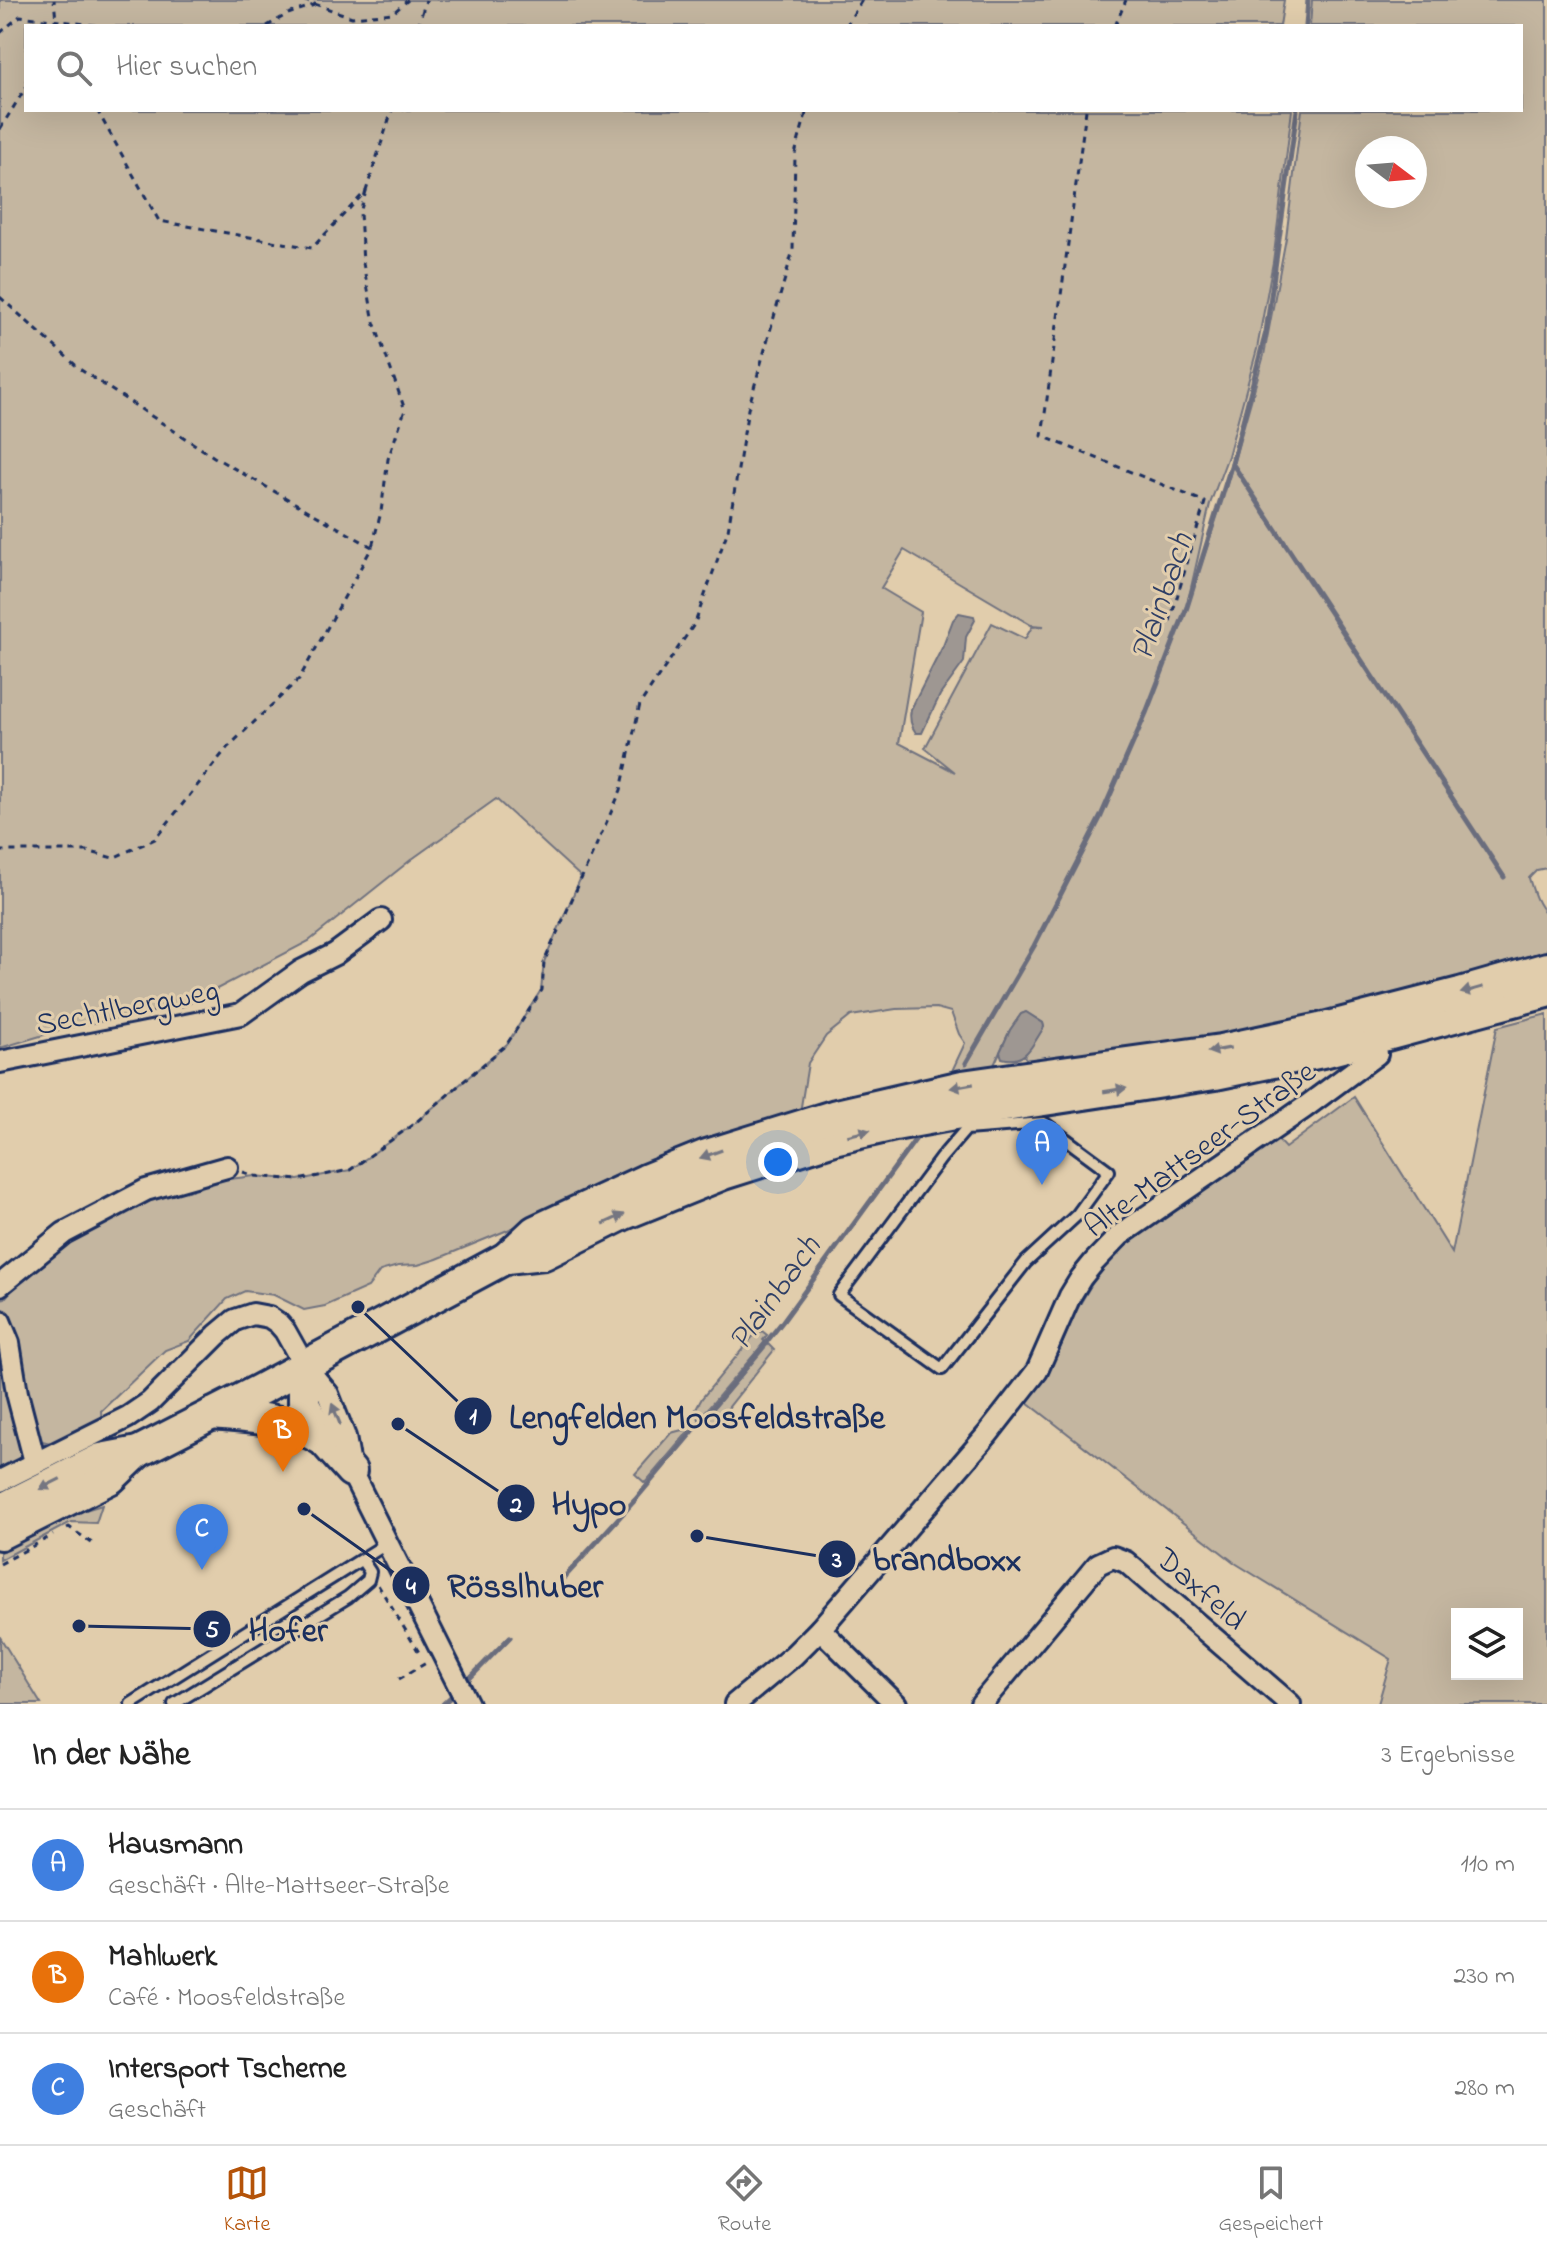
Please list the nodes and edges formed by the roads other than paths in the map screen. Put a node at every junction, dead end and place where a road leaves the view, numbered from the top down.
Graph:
1 (381, 920) dead end
2 (1547, 968) edge
3 (1547, 992) edge
4 (1377, 1054) dead end
5 (0, 1062) edge
6 (227, 1167) road end
7 (1077, 1215) joint
8 (506, 1258) junction
9 (0, 1285) edge
10 (0, 1321) edge
11 (304, 1365) junction
12 (212, 1414) junction
13 (323, 1440) junction
14 (138, 1452) junction
15 (35, 1462) junction
16 (351, 1471) junction
17 (0, 1481) edge
18 (0, 1510) edge
19 (0, 1534) edge
20 (386, 1544) junction
21 (362, 1560) junction
22 (820, 1629) junction
23 (131, 1704) edge
24 (174, 1704) edge
25 (468, 1704) edge
26 (735, 1704) edge
27 (896, 1704) edge
28 (981, 1704) edge
29 (1290, 1704) edge

1 - 5 street, Sechtlbergweg
2 -> 8 main road
8 -> 3 main road
4 - 22 street, Alte-Mattseer-Straße
6 - 9 street
7 - 7 lane
8 - 11 main road
10 - 15 street
11 - 12 main road
11 - 13 main road
11 - 15 street
16 -> 11 street
12 - 13 main road
12 - 14 main road
13 - 16 main road
14 -> 18 main road
14 - 19 main road
15 - 17 street
16 - 20 street
20 - 21 lane
20 - 25 street
21 - 23 lane
21 - 24 lane
22 - 26 street, Alte-Mattseer-Straße
22 - 27 street
28 - 29 street, Daxfeld

